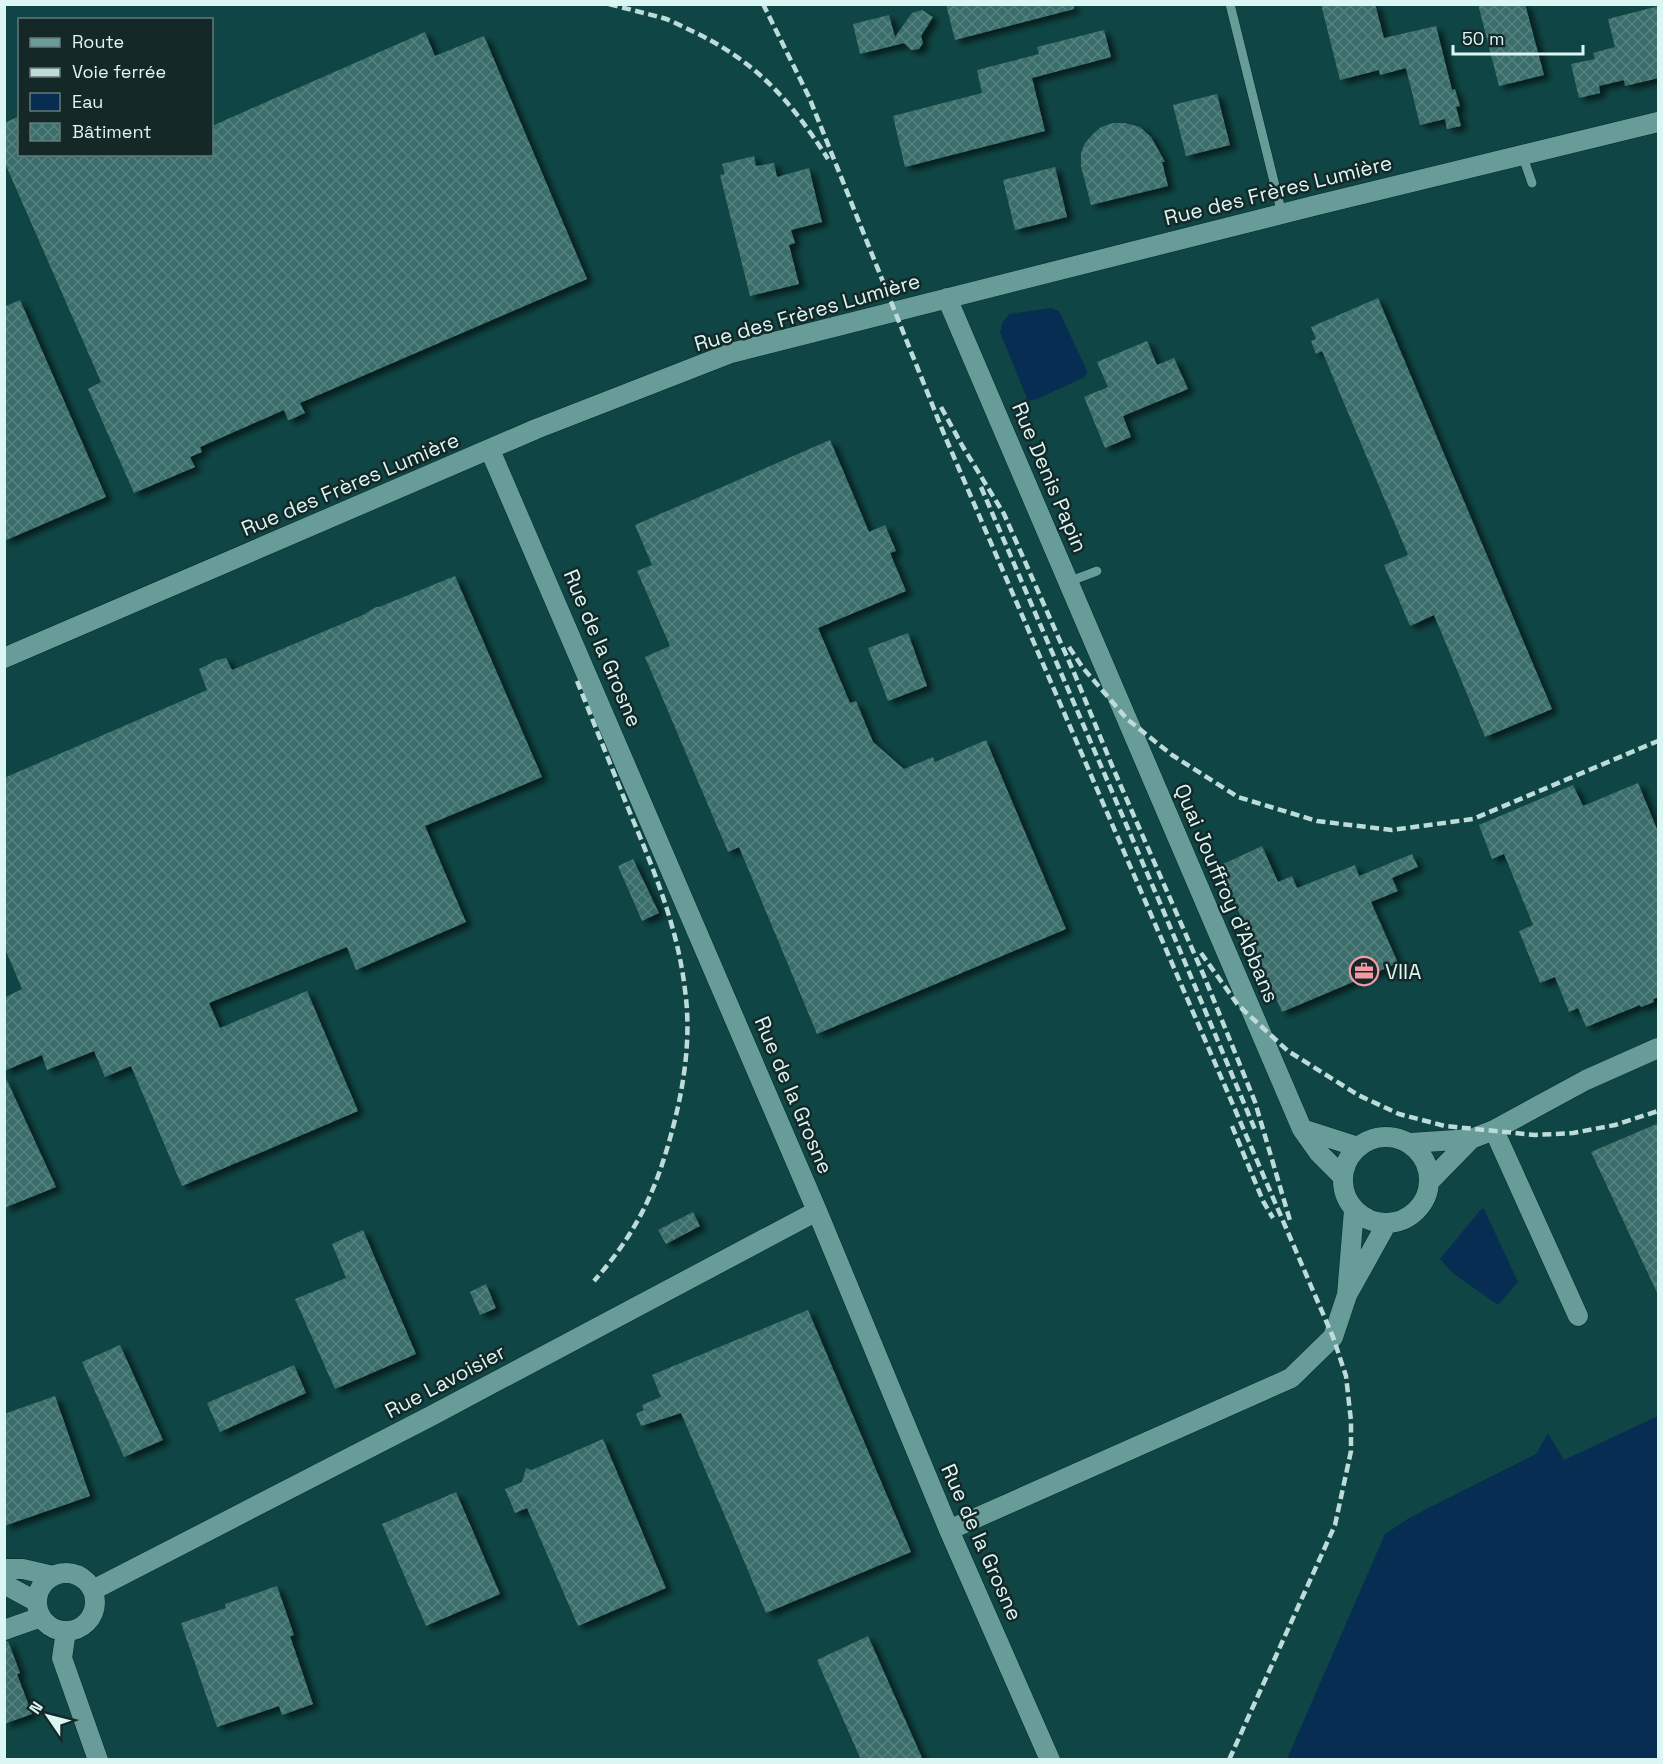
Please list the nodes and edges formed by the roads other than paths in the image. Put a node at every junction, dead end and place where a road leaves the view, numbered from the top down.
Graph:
1 (1230, 4) edge
2 (1659, 122) edge
3 (1522, 154) junction
4 (1532, 183) dead end
5 (1282, 214) junction
6 (947, 298) junction
7 (490, 450) junction
8 (1097, 571) dead end
9 (1068, 582) junction
10 (4, 658) edge
11 (1108, 676) joint
12 (1659, 1048) edge
13 (1302, 1129) junction
14 (1494, 1130) junction
15 (1471, 1139) junction
16 (1410, 1143) junction
17 (1358, 1146) junction
18 (1343, 1177) junction
19 (1429, 1182) junction
20 (1354, 1210) junction
21 (817, 1211) junction
22 (1387, 1223) junction
23 (1347, 1295) junction
24 (1578, 1316) dead end
25 (949, 1530) junction
26 (4, 1569) edge
27 (53, 1576) junction
28 (4, 1584) edge
29 (93, 1590) junction
30 (39, 1610) junction
31 (4, 1630) edge
32 (66, 1631) junction
33 (98, 1760) edge
34 (1050, 1760) edge

1 - 5 lane
2 - 3 street, Rue des Frères Lumière
3 - 4 lane
3 - 5 street, Rue des Frères Lumière
5 - 6 street, Rue des Frères Lumière
6 - 7 street, Rue des Frères Lumière
6 - 9 street, Rue Denis Papin
7 - 10 street, Rue des Frères Lumière
7 - 21 street, Rue de la Grosne
8 - 9 lane
9 - 11 street, Rue Denis Papin
11 - 13 street, Quai Jouffroy d'Abbans
12 - 14 street
13 - 17 street
13 - 18 street, Quai Jouffroy d'Abbans
14 - 15 street
14 - 24 street
15 - 16 street
15 - 19 street
16 - 17 street
16 - 19 street
17 - 18 street
18 - 20 street
19 - 22 street
20 - 22 street
20 - 23 street
21 - 25 street, Rue de la Grosne
21 - 29 street, Rue Lavoisier
22 - 23 street
23 - 25 street
25 - 34 street, Rue de la Grosne
26 - 27 street
27 - 29 street
27 - 30 street
28 - 30 street
29 - 32 street
30 - 31 street
30 - 32 street
32 - 33 street

